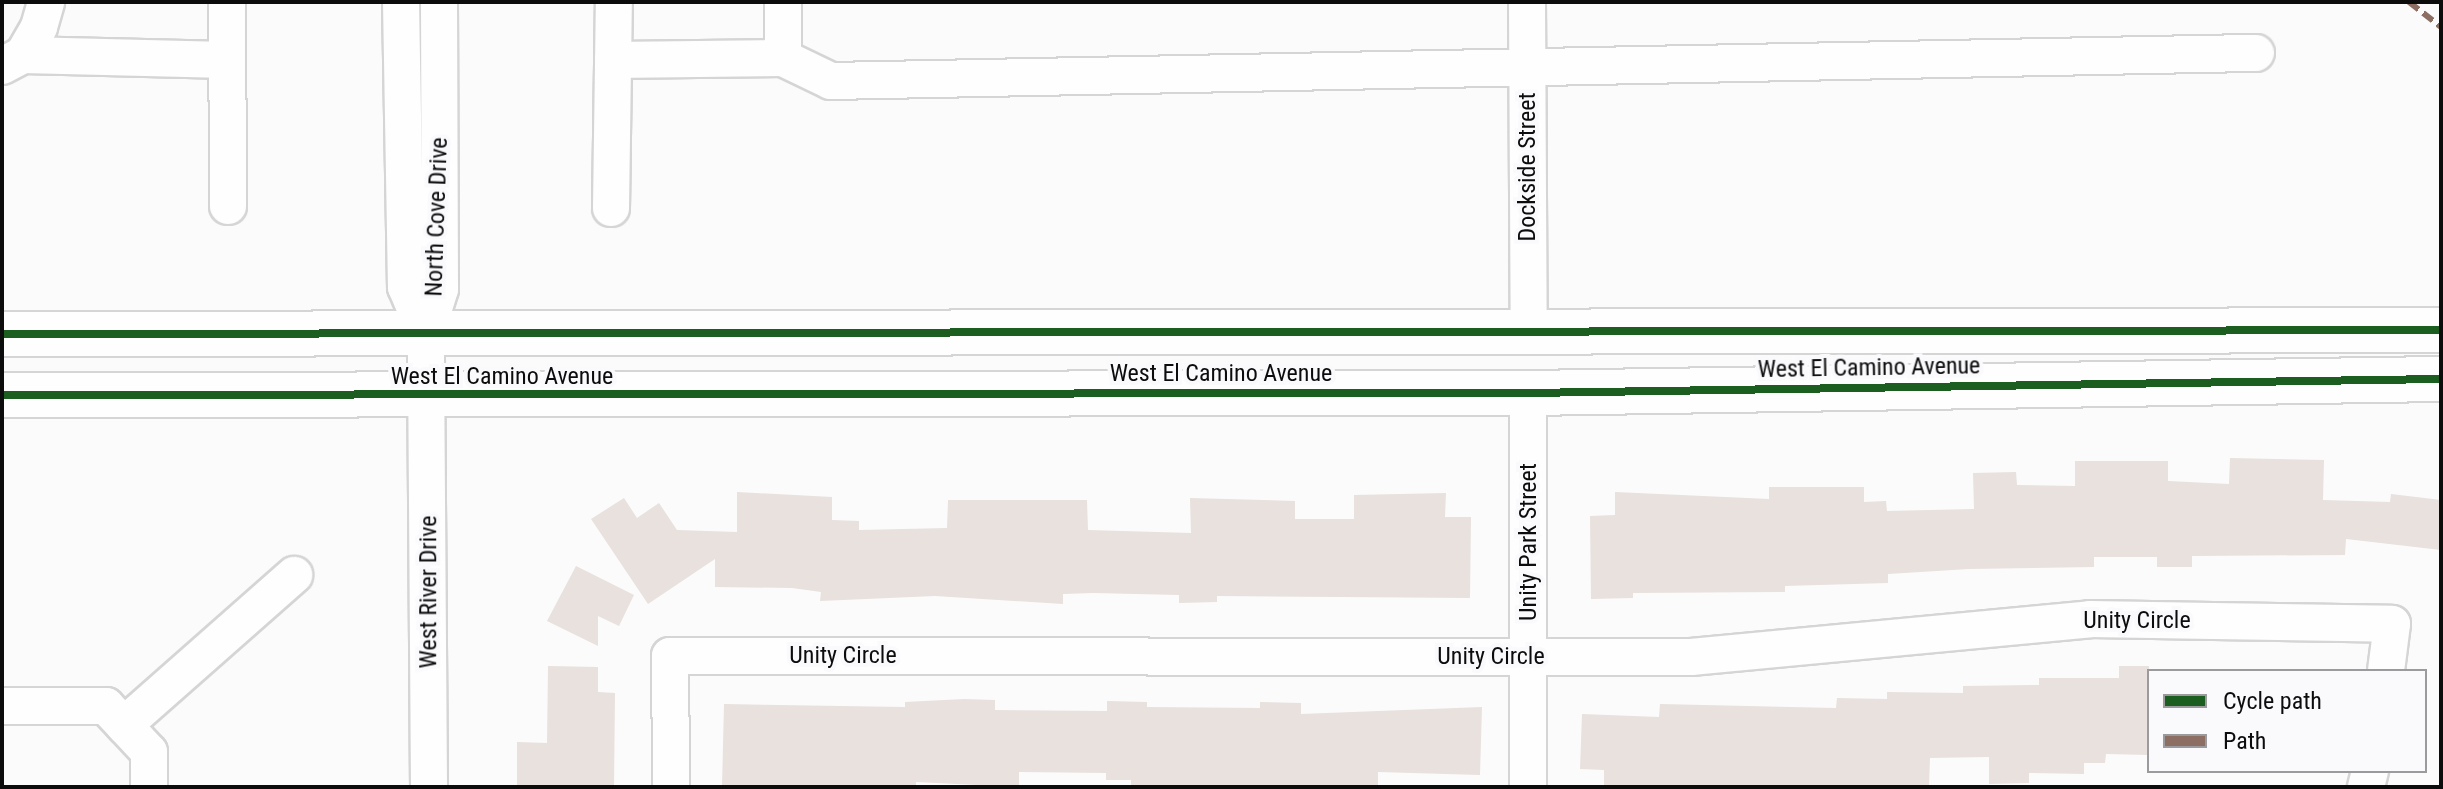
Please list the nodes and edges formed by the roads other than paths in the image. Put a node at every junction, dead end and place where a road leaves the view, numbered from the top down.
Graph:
1 (46, 2) edge
2 (227, 2) edge
3 (401, 2) edge
4 (439, 2) edge
5 (614, 2) edge
6 (783, 2) edge
7 (1527, 2) edge
8 (2256, 53) dead end
9 (783, 58) junction
10 (13, 60) edge
11 (227, 60) junction
12 (613, 60) junction
13 (1527, 66) junction
14 (228, 206) dead end
15 (611, 208) dead end
16 (2441, 330) edge
17 (1529, 332) junction
18 (2, 334) edge
19 (426, 334) junction
20 (2441, 379) edge
21 (1528, 393) junction
22 (2, 395) edge
23 (429, 398) junction
24 (294, 575) dead end
25 (1528, 658) junction
26 (2386, 669) edge
27 (2, 706) edge
28 (124, 725) junction
29 (149, 787) edge
30 (429, 787) edge
31 (671, 787) edge
32 (1528, 787) edge

1 - 10 street
2 - 11 street
3 - 19 street, North Cove Drive
4 - 19 street, North Cove Drive
5 - 12 street
6 - 9 street
7 - 13 street, Dockside Street
8 - 13 street
9 - 12 street
9 - 13 street
10 - 11 street
11 - 14 street
12 - 15 street
13 - 17 street, Dockside Street
16 - 17 main road, West El Camino Avenue
17 - 19 main road, West El Camino Avenue
18 - 19 main road, West El Camino Avenue
19 - 23 street, West River Drive
20 - 21 main road, West El Camino Avenue
21 - 23 main road, West El Camino Avenue
21 - 25 street, Unity Park Street
22 - 23 main road, West El Camino Avenue
23 - 30 street, West River Drive
24 - 28 street
25 - 26 street, Unity Circle
25 - 31 street, Unity Circle
25 - 32 street, Unity Park Street
27 - 28 street
28 - 29 street

